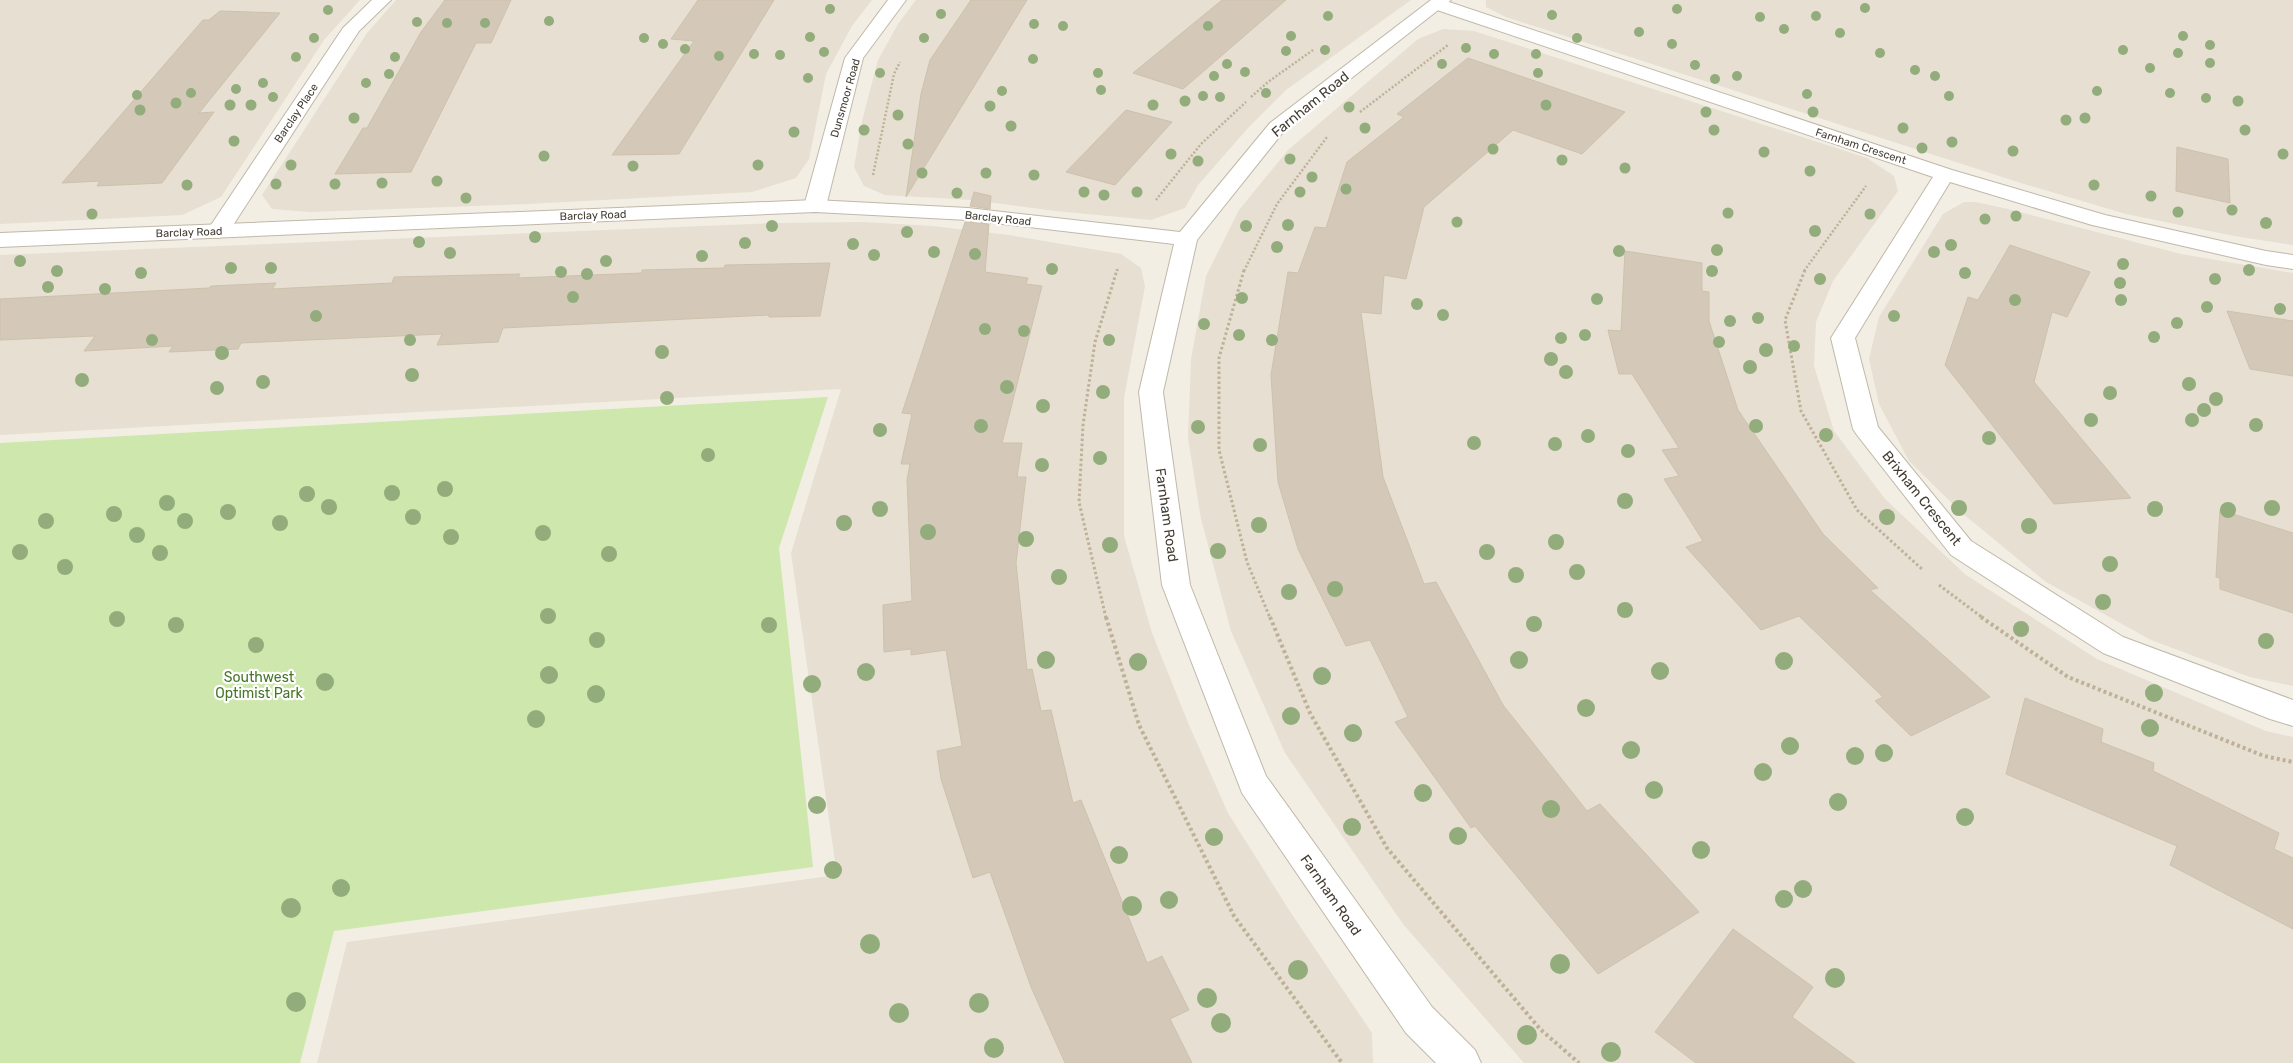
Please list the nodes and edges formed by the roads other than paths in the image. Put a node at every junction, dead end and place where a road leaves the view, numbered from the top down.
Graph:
1 (382, 0) edge
2 (897, 0) edge
3 (1439, 2) edge
4 (1945, 174) junction
5 (815, 206) junction
6 (218, 231) junction
7 (1186, 238) junction
8 (0, 240) edge
9 (2293, 262) edge
10 (2293, 712) edge
11 (1462, 1063) edge

1 - 6 street, Barclay Place
2 - 5 street, Dunsmoor Road
3 - 4 street, Farnham Crescent
3 - 7 street, Farnham Road
4 - 9 street, Farnham Crescent
4 - 10 street, Brixham Crescent
5 - 6 street, Barclay Road
5 - 7 street, Barclay Road
6 - 8 street, Barclay Road
7 - 11 street, Farnham Road

